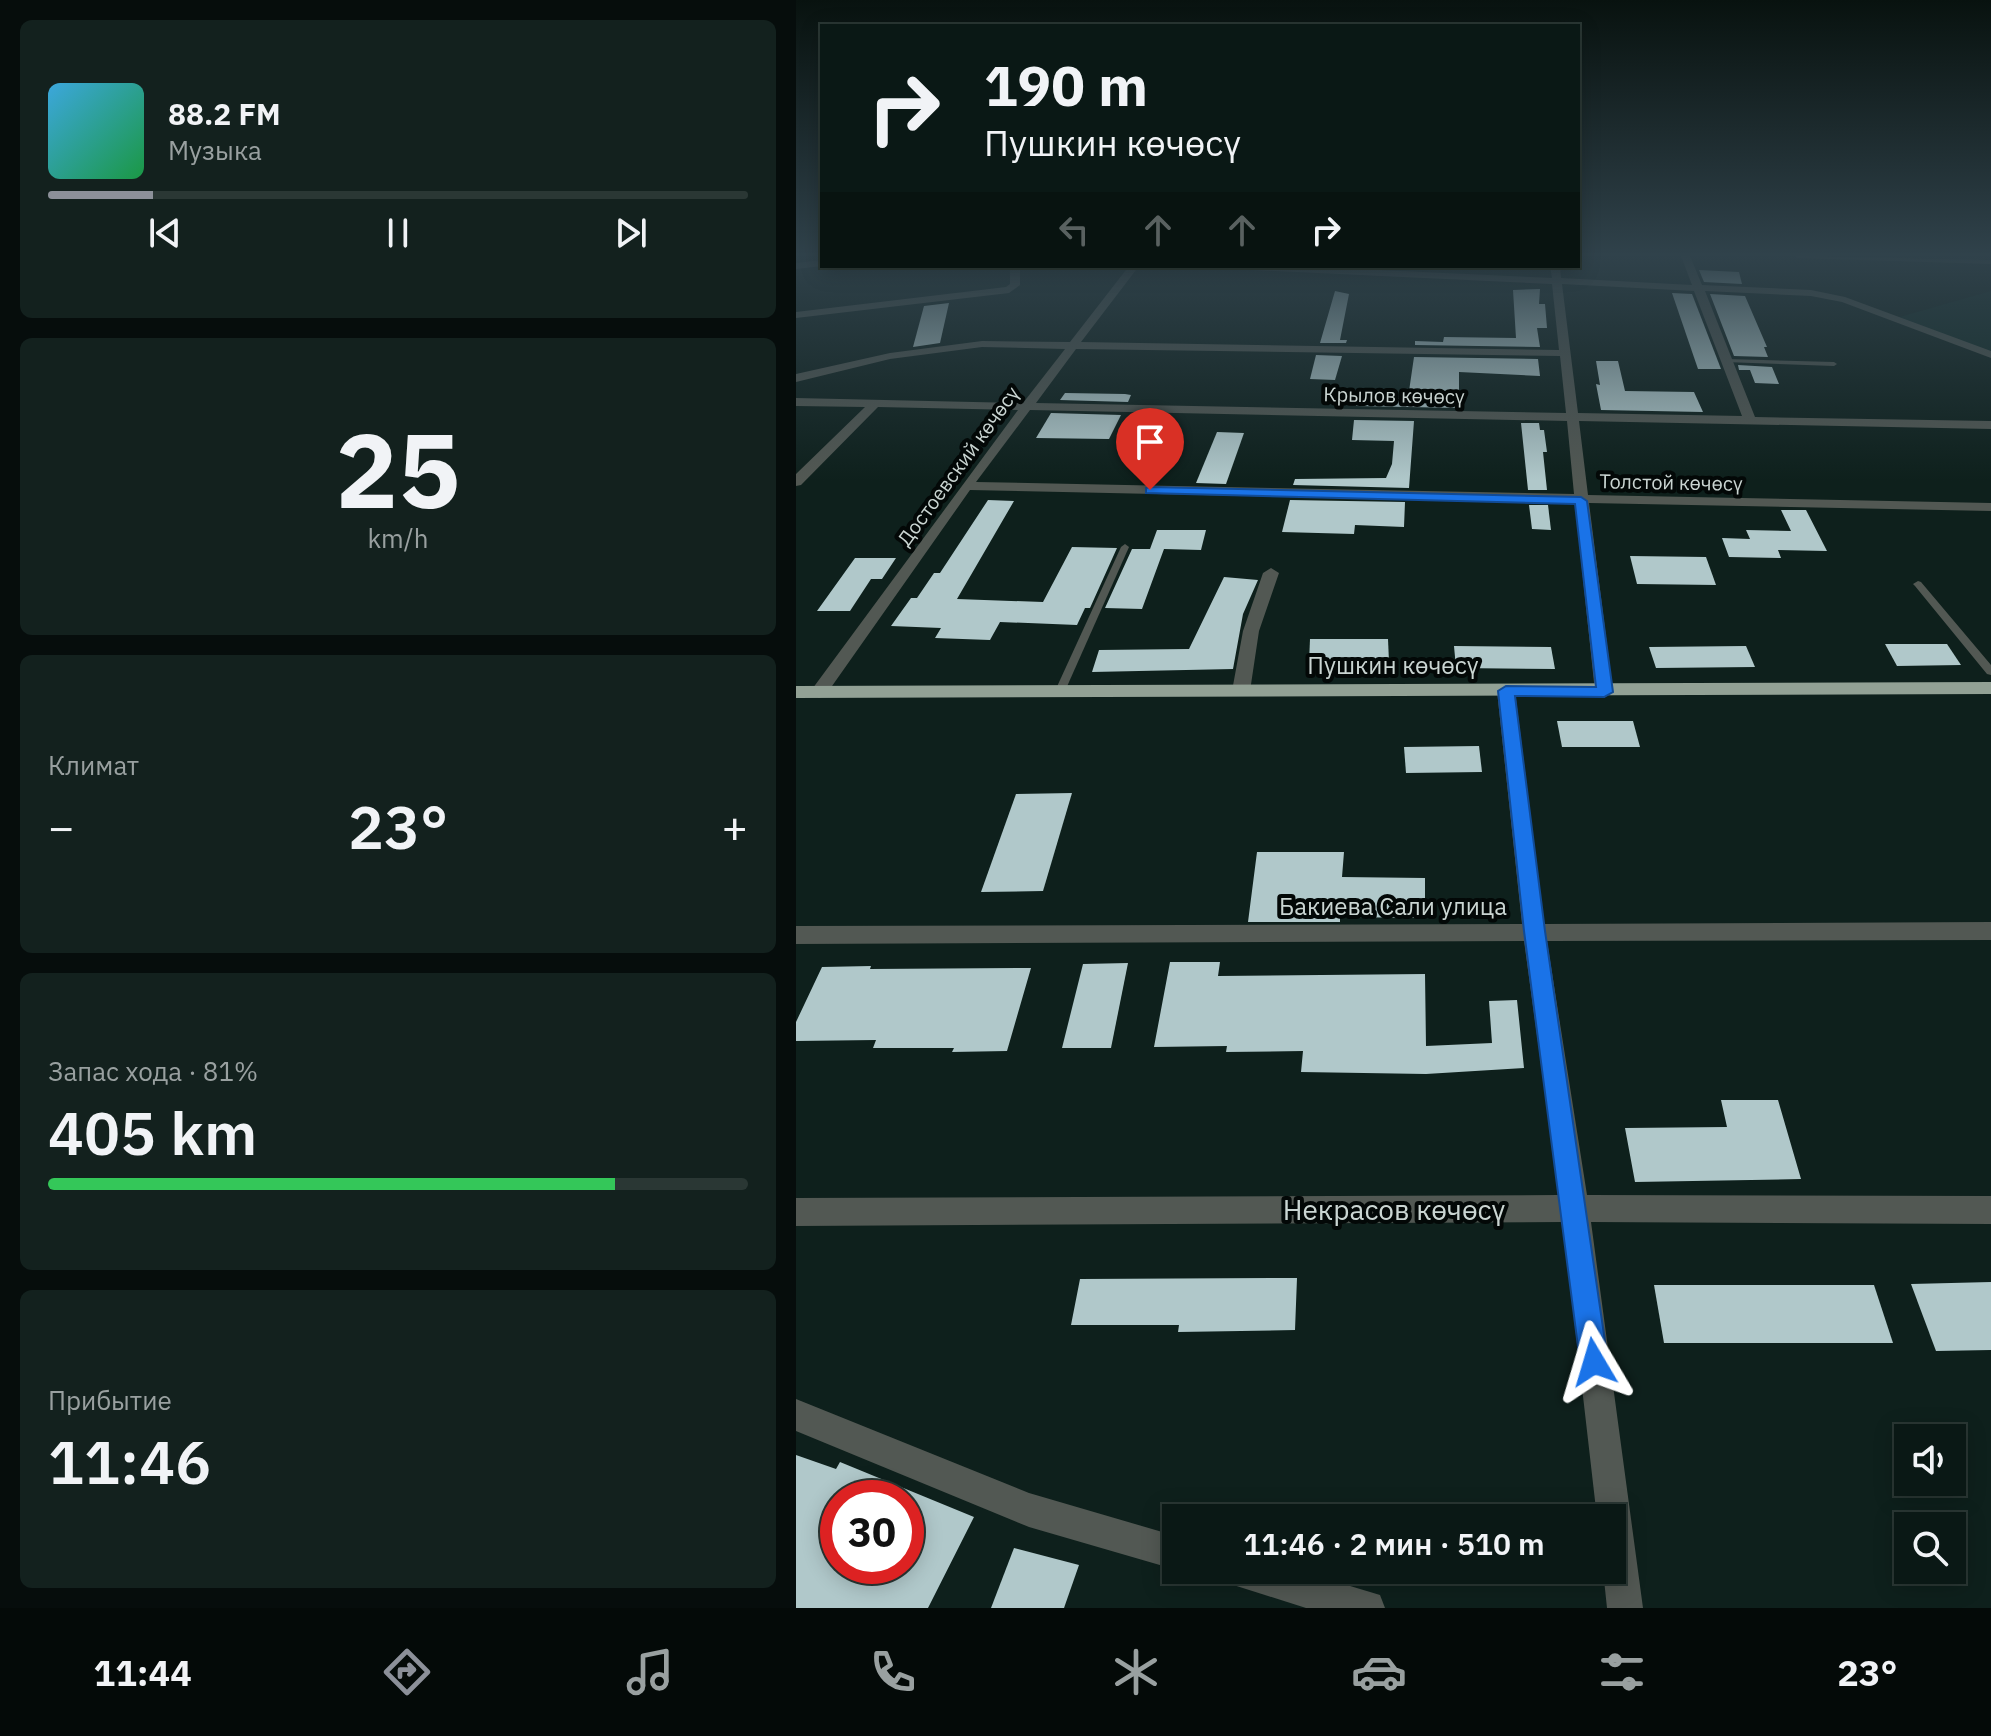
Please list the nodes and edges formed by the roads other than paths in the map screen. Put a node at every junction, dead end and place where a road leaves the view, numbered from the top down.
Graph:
1 (1082, 331) edge
2 (1564, 331) edge
3 (1716, 331) edge
4 (1925, 331) edge
5 (1073, 343) junction
6 (1567, 353) junction
7 (1991, 355) edge
8 (1727, 361) junction
9 (1834, 364) dead end
10 (796, 378) edge
11 (796, 402) edge
12 (873, 406) junction
13 (1026, 408) junction
14 (1572, 418) junction
15 (1750, 421) junction
16 (1991, 425) edge
17 (796, 482) edge
18 (966, 486) junction
19 (1581, 501) junction
20 (1991, 507) edge
21 (1125, 547) dead end
22 (1271, 573) dead end
23 (1918, 584) dead end
24 (1991, 672) edge
25 (1991, 688) edge
26 (1060, 691) junction
27 (1241, 691) junction
28 (1506, 691) junction
29 (796, 692) edge
30 (819, 692) junction
31 (1604, 692) junction
32 (1534, 931) junction
33 (1991, 931) edge
34 (796, 935) edge
35 (1575, 1208) junction
36 (1991, 1210) edge
37 (796, 1212) edge
38 (796, 1415) edge
39 (1162, 1549) edge
40 (1284, 1584) edge
41 (1367, 1608) edge
42 (1625, 1608) edge

1 - 5 street, Достоевский көчөсү
2 - 6 street
3 - 8 street
4 - 7 street
5 - 6 street
5 - 10 street
5 - 13 street, Достоевский көчөсү
6 - 14 street
8 - 9 lane
8 - 15 street
11 - 12 street, Крылов көчөсү
12 - 13 street, Крылов көчөсү
12 - 17 street
13 - 14 street, Крылов көчөсү
13 - 18 street, Достоевский көчөсү
14 - 15 street, Крылов көчөсү
14 - 19 street
15 - 16 street, Крылов көчөсү
18 - 19 street, Толстой көчөсү
18 - 30 street, Достоевский көчөсү
19 - 20 street, Толстой көчөсү
19 - 31 street
21 - 26 lane
22 - 27 street
23 - 24 lane
25 - 31 highway, Пушкин көчөсү
26 - 27 highway, Пушкин көчөсү
26 - 30 highway, Пушкин көчөсү
27 - 28 highway, Пушкин көчөсү
28 - 31 highway, Пушкин көчөсү
28 - 32 street
29 - 30 highway, Пушкин көчөсү
32 - 33 street, Бакиева Сали улица
32 - 34 street, Бакиева Сали улица
32 - 35 street
35 - 36 street, Некрасов көчөсү
35 - 37 street, Некрасов көчөсү
35 - 42 street
38 - 39 street
40 - 41 street

